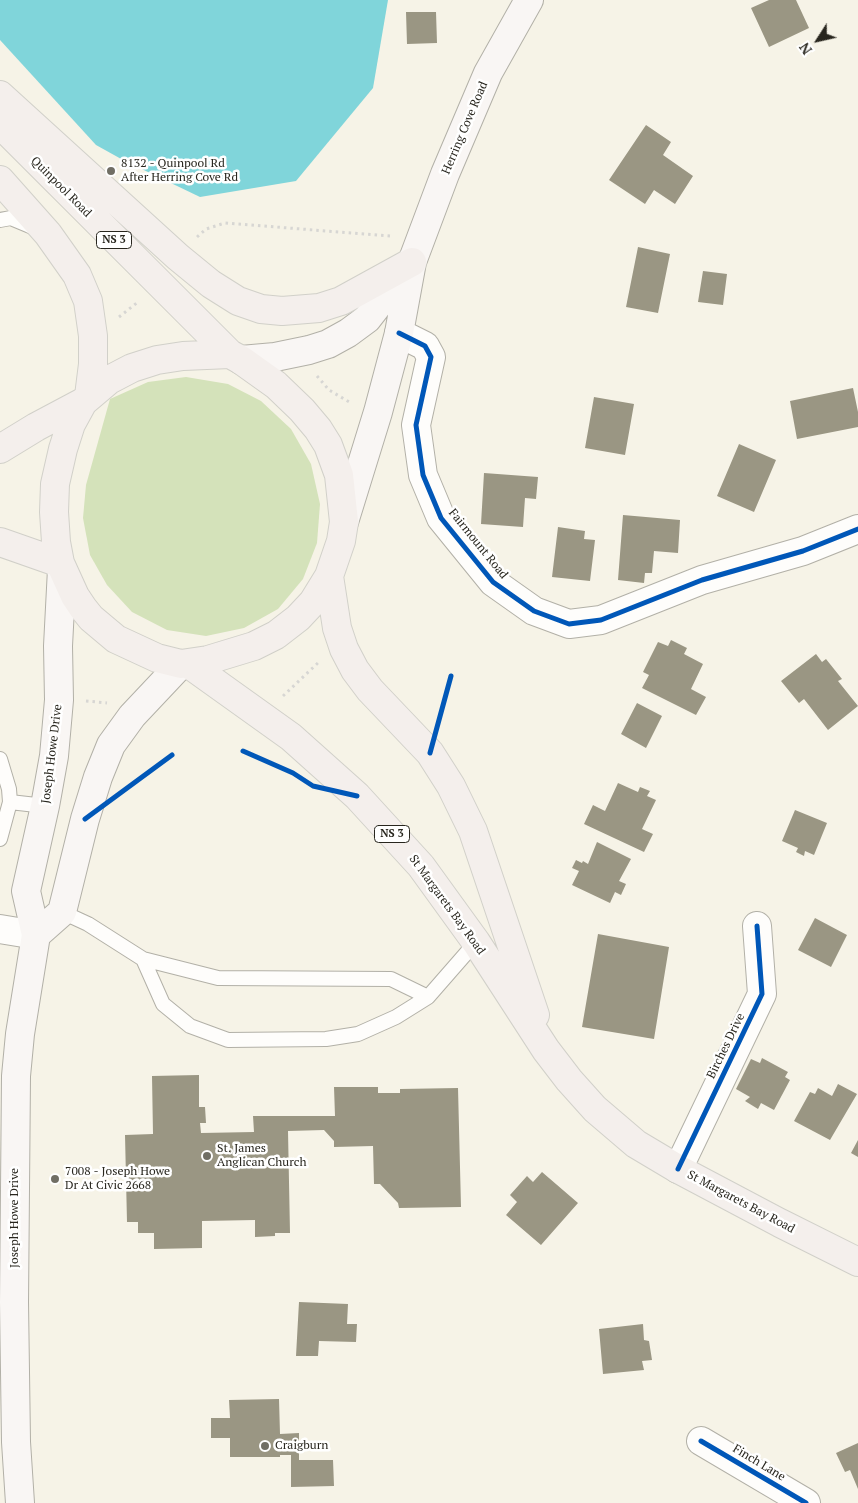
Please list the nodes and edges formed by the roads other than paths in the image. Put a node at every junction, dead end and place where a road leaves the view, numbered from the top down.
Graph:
1 (529, 0) edge
2 (0, 95) edge
3 (0, 124) edge
4 (0, 180) edge
5 (0, 220) edge
6 (48, 234) junction
7 (412, 262) junction
8 (399, 333) junction
9 (235, 357) junction
10 (86, 399) junction
11 (0, 449) edge
12 (344, 522) junction
13 (858, 529) edge
14 (0, 542) edge
15 (61, 566) junction
16 (329, 576) junction
17 (185, 664) junction
18 (0, 759) edge
19 (10, 802) junction
20 (45, 806) junction
21 (0, 839) edge
22 (62, 912) junction
23 (757, 926) dead end
24 (0, 929) edge
25 (36, 934) junction
26 (476, 942) junction
27 (143, 959) junction
28 (428, 997) junction
29 (546, 1050) junction
30 (678, 1169) junction
31 (858, 1262) edge
32 (8, 1441) edge
33 (701, 1441) dead end
34 (20, 1503) edge
35 (806, 1503) edge

1 - 7 main road, Herring Cove Road
2 - 7 main road
3 - 9 main road, Quinpool Road / NS 3
4 - 6 main road
5 - 6 lane
6 - 10 main road
7 - 8 main road, Herring Cove Road
7 - 9 main road, Herring Cove Road
8 - 12 main road, Herring Cove Road
8 - 13 street, Fairmount Road
9 - 10 main road
9 - 12 main road, Quinpool Road
10 - 11 main road
10 - 15 main road
12 - 16 main road, Quinpool Road
14 - 15 main road
15 - 17 main road
15 - 20 main road, Joseph Howe Drive
16 - 17 main road
16 - 29 main road, St Margarets Bay Road / NS 3
17 - 22 main road
17 - 26 main road, St Margarets Bay Road / NS 3
18 - 19 lane
19 - 20 lane
19 - 21 lane
20 - 25 main road, Joseph Howe Drive
22 - 25 main road
22 - 27 lane
23 - 30 street, Birches Drive
24 - 25 street
25 - 32 main road, Joseph Howe Drive
26 - 28 lane
26 - 29 main road, St Margarets Bay Road / NS 3
27 - 28 lane
27 - 28 lane
29 - 30 main road, St Margarets Bay Road / NS 3
30 - 31 main road, St Margarets Bay Road / NS 3
32 - 34 main road, Joseph Howe Drive
33 - 35 street, Finch Lane

